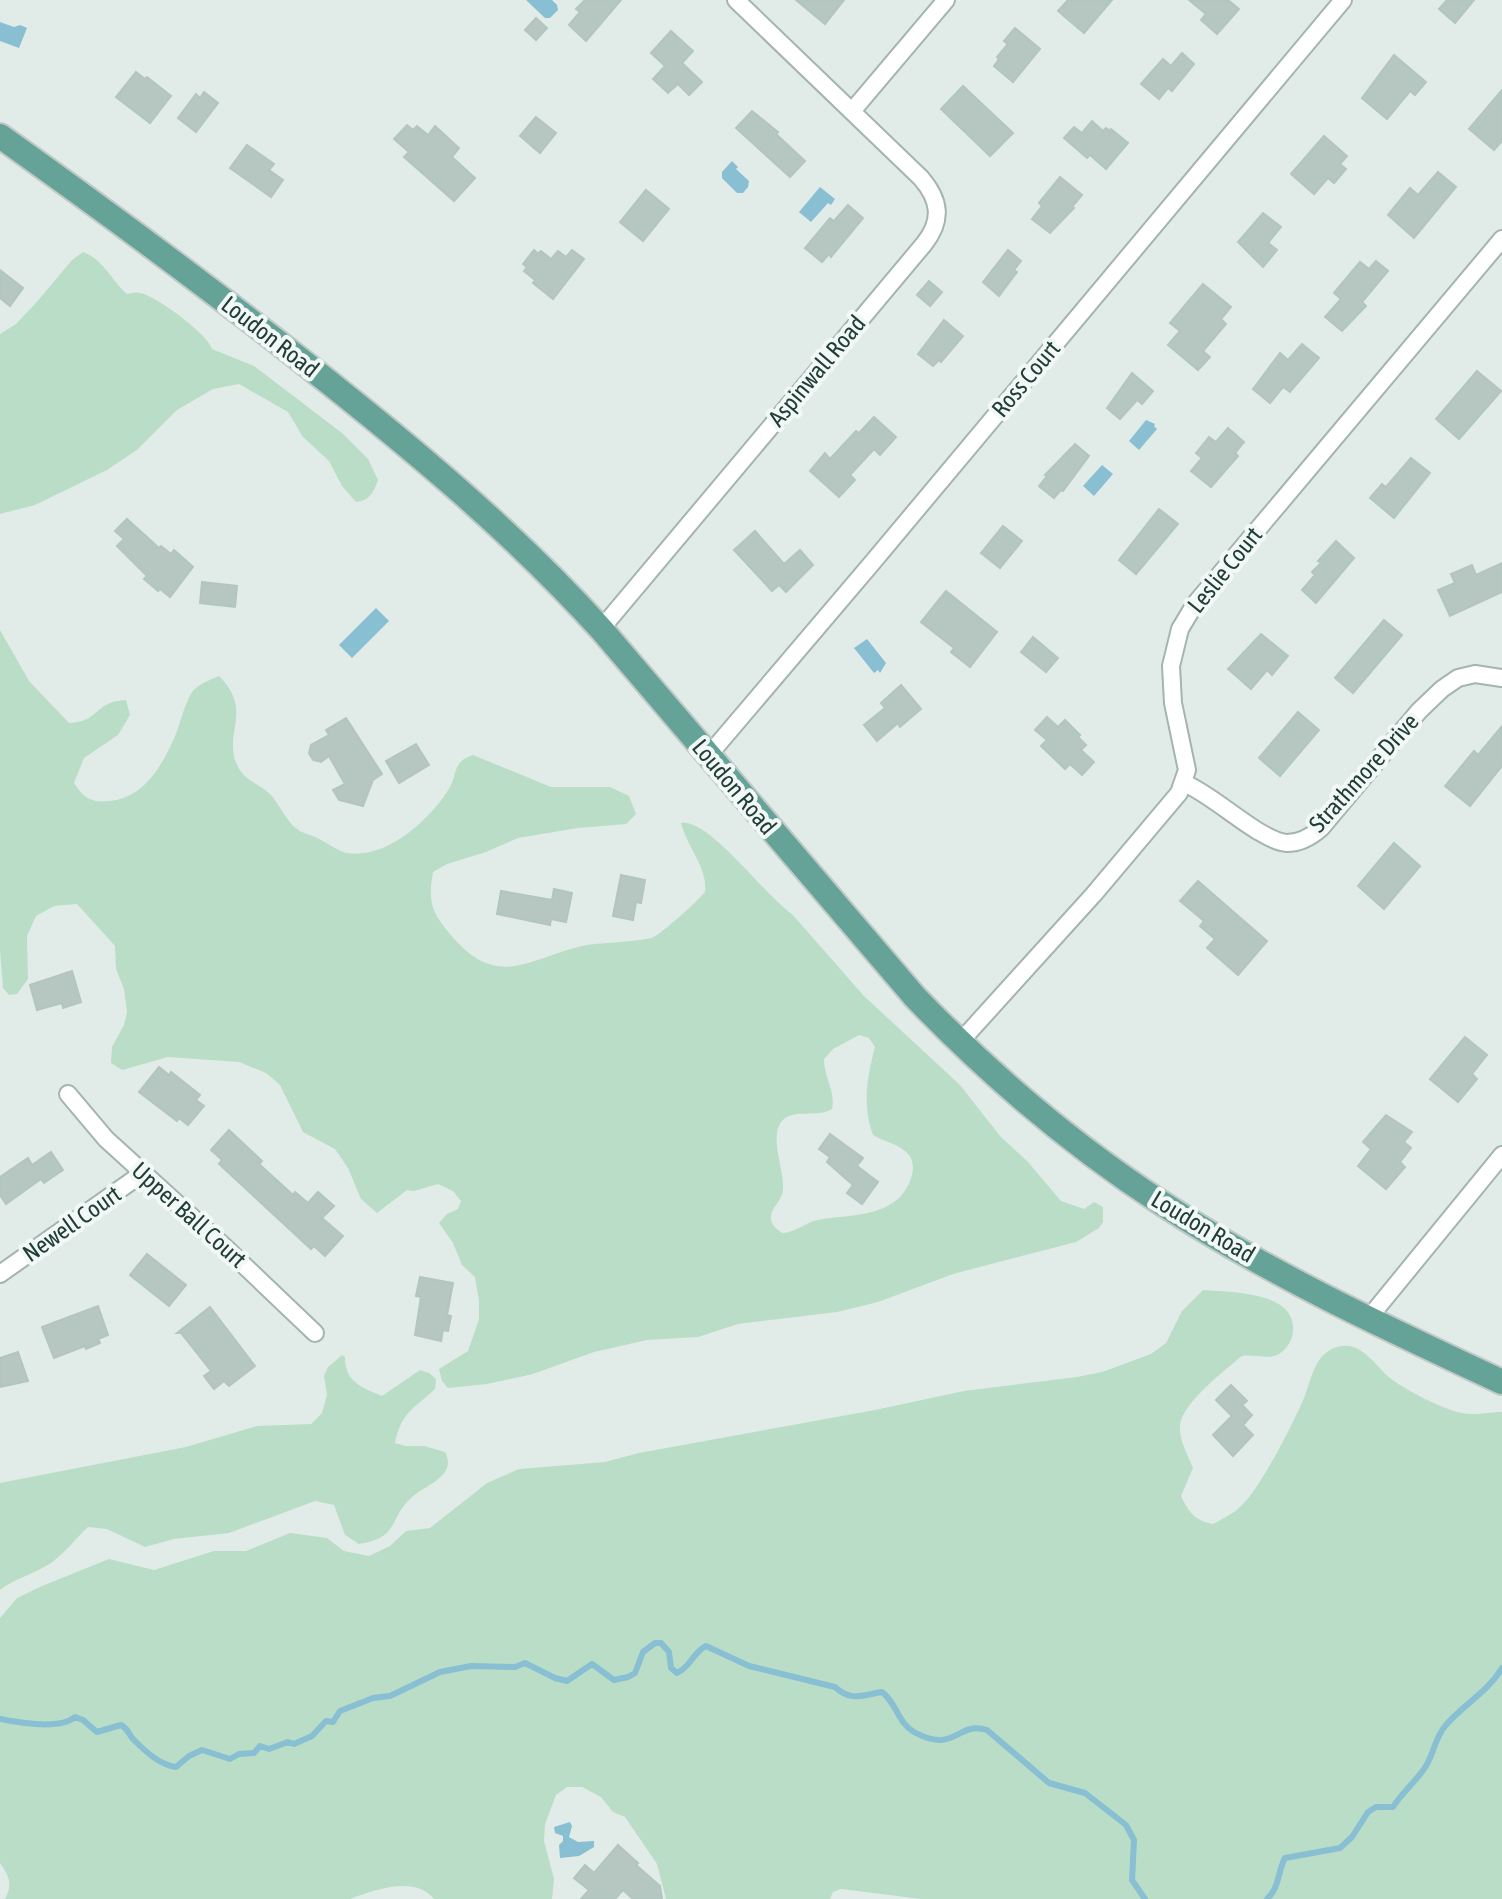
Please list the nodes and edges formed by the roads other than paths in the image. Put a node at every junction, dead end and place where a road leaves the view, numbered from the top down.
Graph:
1 (736, 0) edge
2 (946, 0) edge
3 (1343, 0) edge
4 (853, 110) junction
5 (0, 136) edge
6 (1502, 239) edge
7 (601, 629) junction
8 (1502, 678) edge
9 (708, 756) junction
10 (1184, 783) junction
11 (960, 1042) junction
12 (68, 1094) dead end
13 (1502, 1155) edge
14 (143, 1173) junction
15 (0, 1274) edge
16 (1368, 1319) junction
17 (315, 1333) dead end
18 (1502, 1382) edge

1 - 4 street, Aspinwall Road
2 - 4 street
3 - 9 street, Ross Court
4 - 7 street, Aspinwall Road
5 - 7 main road, Loudon Road
6 - 10 street, Leslie Court
7 - 9 main road, Loudon Road
8 - 10 street, Strathmore Drive
9 - 11 main road, Loudon Road
10 - 11 street
11 - 16 main road, Loudon Road
12 - 14 street, Upper Ball Court
13 - 16 street
14 - 15 street, Newell Court
14 - 17 street, Upper Ball Court
16 - 18 main road, Loudon Road

